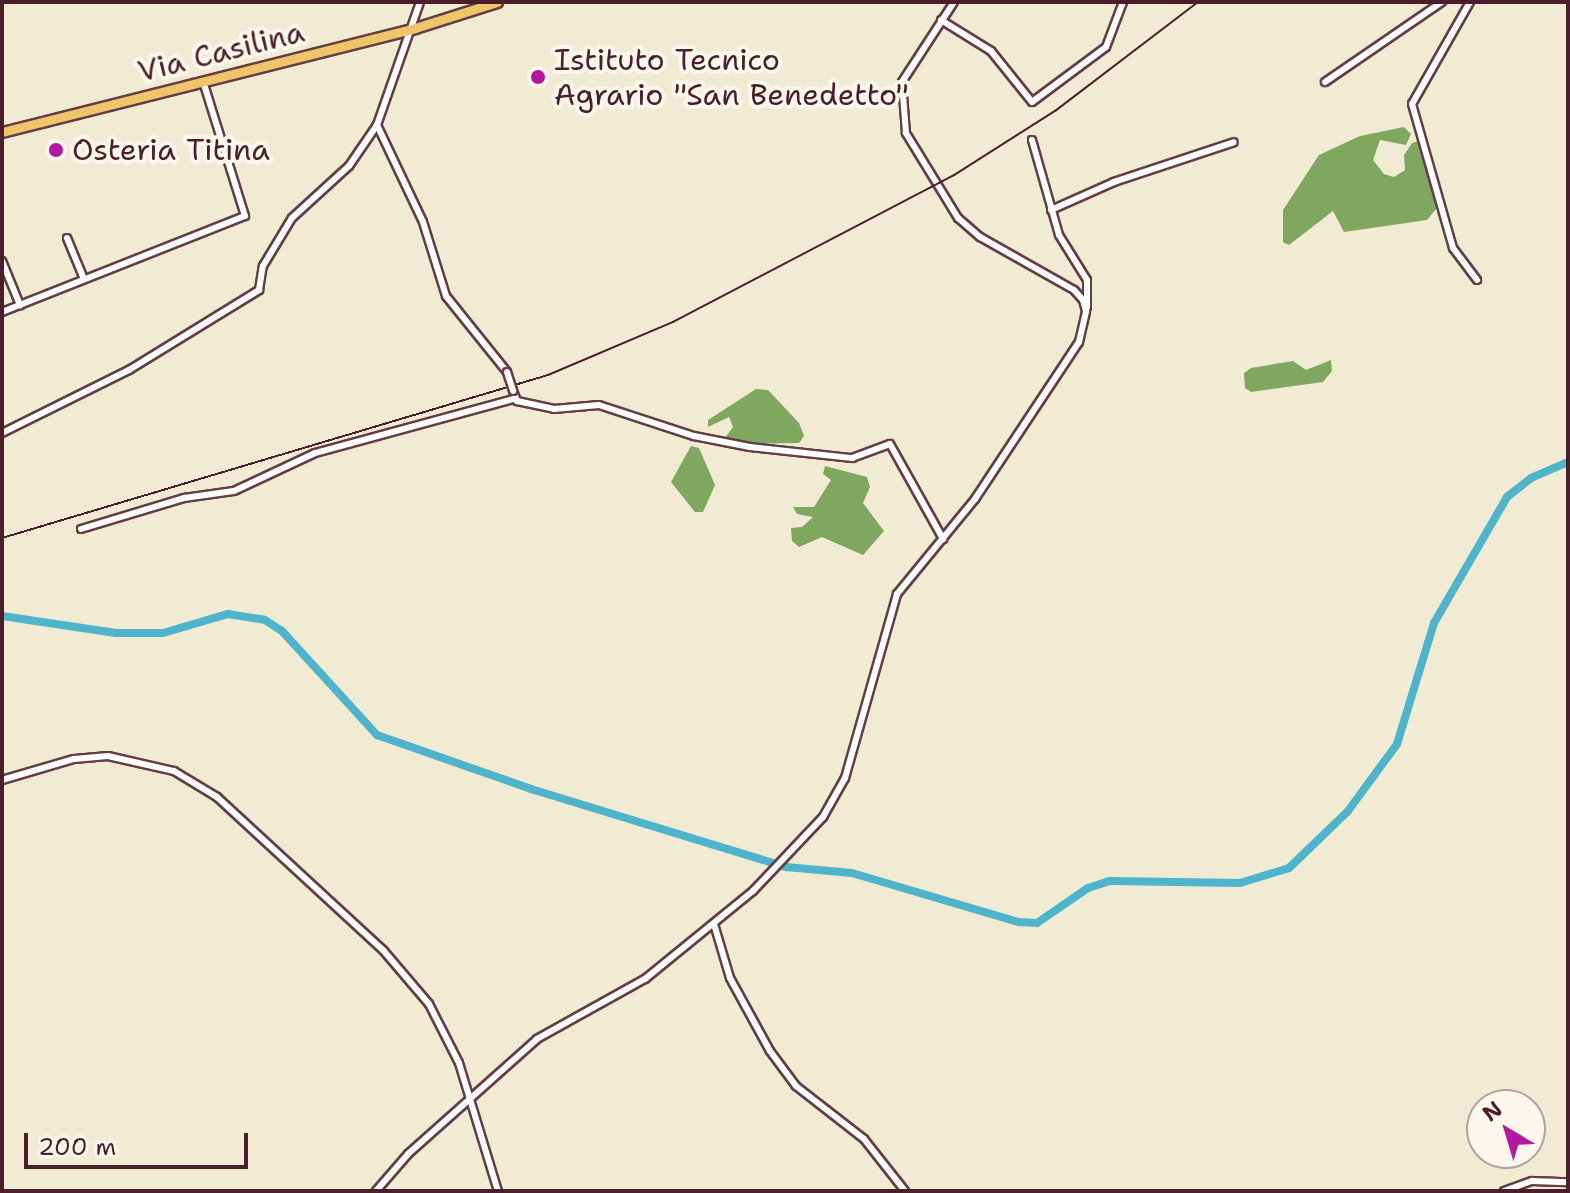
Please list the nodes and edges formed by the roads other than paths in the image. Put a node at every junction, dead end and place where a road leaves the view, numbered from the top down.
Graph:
1 (420, 2) edge
2 (497, 2) edge
3 (954, 2) edge
4 (1123, 2) edge
5 (1442, 2) edge
6 (1470, 2) edge
7 (941, 20) junction
8 (415, 28) junction
9 (203, 81) junction
10 (1325, 82) dead end
11 (377, 125) junction
12 (2, 132) edge
13 (1032, 140) dead end
14 (1234, 142) dead end
15 (1051, 210) junction
16 (67, 238) dead end
17 (2, 261) edge
18 (1083, 272) junction
19 (84, 279) junction
20 (1477, 280) dead end
21 (1069, 287) junction
22 (20, 305) junction
23 (1086, 311) junction
24 (2, 312) edge
25 (514, 399) junction
26 (2, 433) edge
27 (81, 529) dead end
28 (943, 539) junction
29 (2, 780) edge
30 (714, 924) junction
31 (471, 1098) junction
32 (1568, 1182) edge
33 (376, 1191) edge
34 (498, 1191) edge
35 (905, 1191) edge
36 (1504, 1191) edge

1 - 8 street
2 - 8 main road, Via Casilina
3 - 7 street
4 - 7 street
5 - 10 street
6 - 20 street
7 - 21 street
8 - 9 main road, Via Casilina
8 - 11 street
9 - 12 main road, Via Casilina
9 - 19 street
11 - 25 street, bridge
11 - 26 street
13 - 15 street
14 - 15 street
15 - 18 street
16 - 19 street
17 - 22 street
18 - 21 street
18 - 23 street
19 - 22 street
21 - 23 street
22 - 24 street
23 - 28 street
25 - 27 street
25 - 28 street
28 - 30 street
29 - 31 street
30 - 31 street
30 - 35 street
31 - 33 street
31 - 34 street
32 - 36 street

